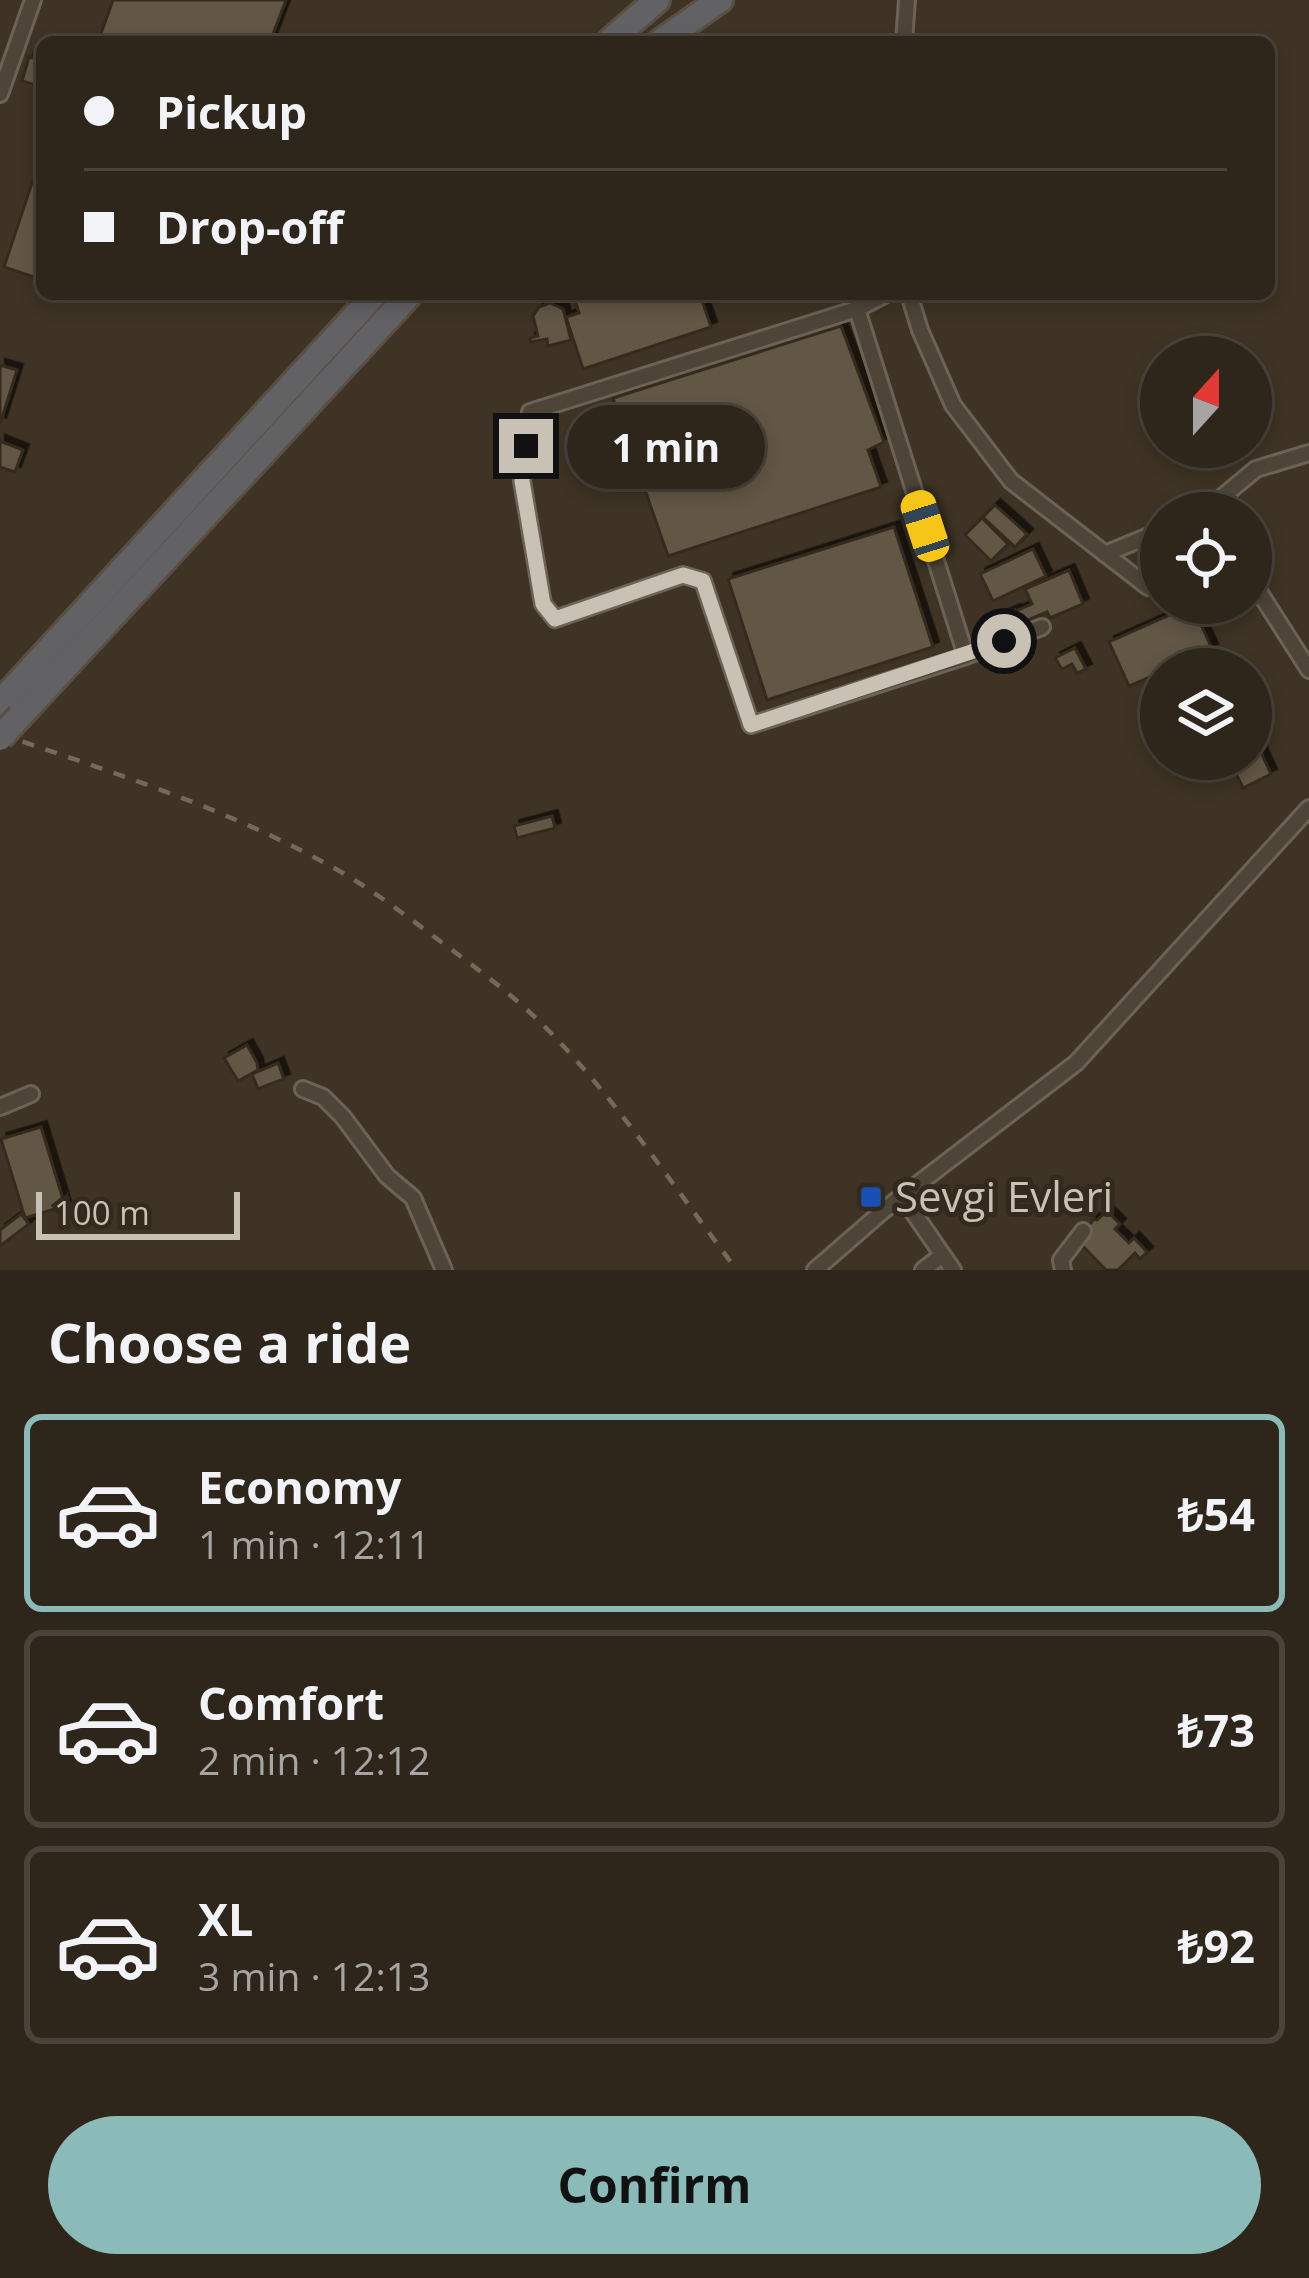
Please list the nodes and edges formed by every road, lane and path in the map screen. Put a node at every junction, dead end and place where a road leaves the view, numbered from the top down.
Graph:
1 (33, 0) edge
2 (657, 0) edge
3 (720, 0) edge
4 (907, 0) edge
5 (617, 36) edge
6 (669, 36) edge
7 (904, 36) edge
8 (0, 94) edge
9 (370, 300) edge
10 (404, 300) edge
11 (874, 300) edge
12 (911, 300) edge
13 (857, 309) junction
14 (1309, 453) edge
15 (1228, 492) edge
16 (1140, 540) edge
17 (1105, 554) junction
18 (1140, 581) edge
19 (1272, 612) edge
20 (1042, 627) dead end
21 (966, 656) junction
22 (1309, 670) edge
23 (7, 707) edge
24 (0, 738) edge
25 (1309, 808) edge
26 (303, 1089) dead end
27 (31, 1094) dead end
28 (0, 1107) edge
29 (902, 1196) junction
30 (1083, 1231) dead end
31 (941, 1256) junction
32 (444, 1270) edge
33 (815, 1270) edge
34 (923, 1270) edge
35 (953, 1270) edge
36 (1062, 1270) edge

1 - 8 street
2 - 5 highway
3 - 6 highway
4 - 7 street
9 - 23 highway
10 - 23 highway
11 - 13 street
12 - 17 street
13 - 21 street
13 - 21 street
14 - 15 street
16 - 17 street
17 - 18 street
19 - 22 street
20 - 21 street
23 - 24 highway, bridge
25 - 29 street
26 - 32 street
27 - 28 street
29 - 31 street
29 - 33 street
30 - 36 street
31 - 34 street
31 - 35 street

